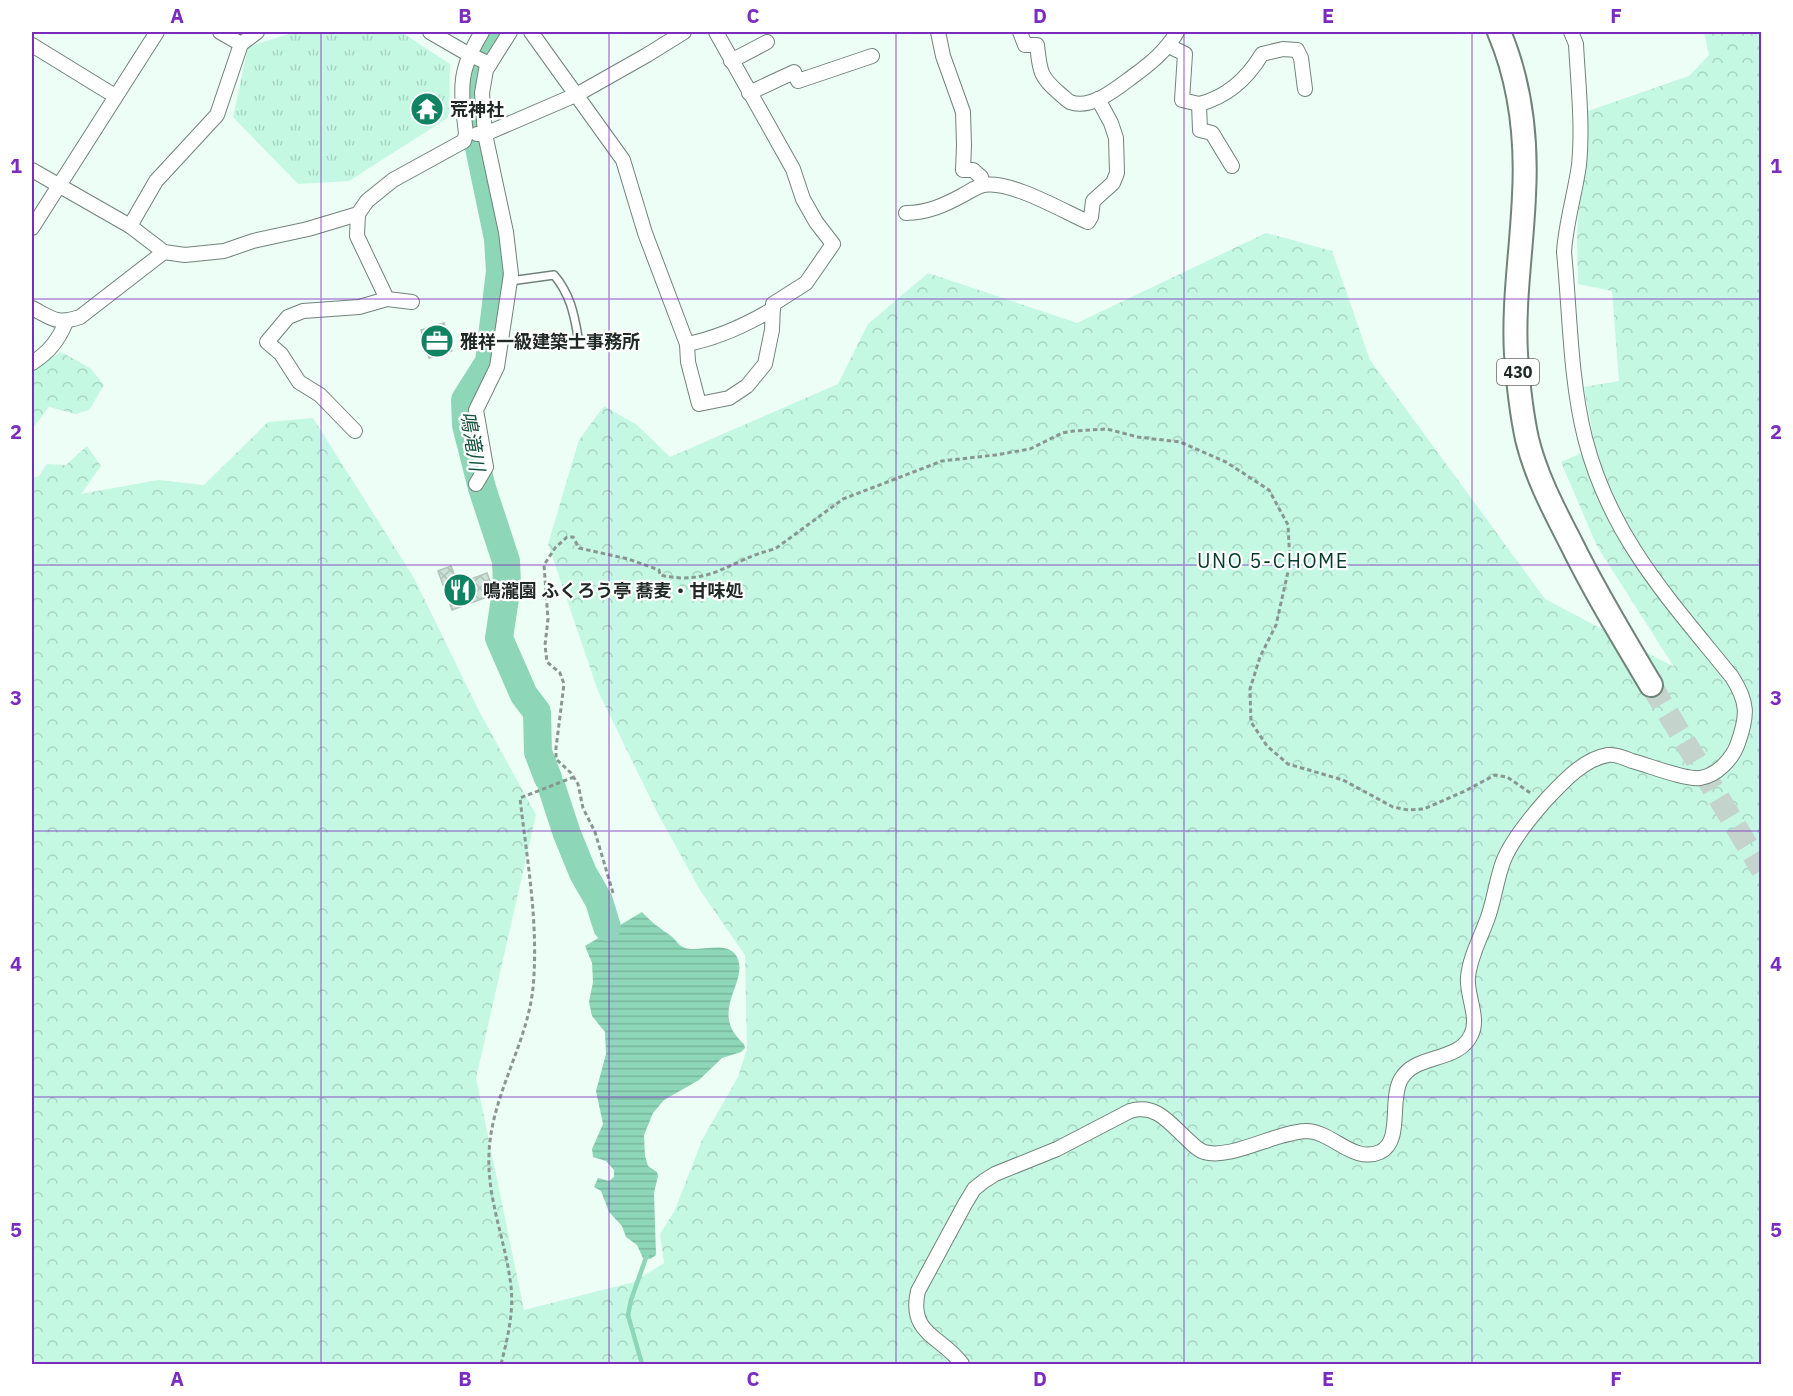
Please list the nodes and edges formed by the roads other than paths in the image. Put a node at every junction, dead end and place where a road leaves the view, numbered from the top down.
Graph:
1 (157, 32) edge
2 (220, 32) edge
3 (257, 32) edge
4 (430, 32) edge
5 (482, 32) edge
6 (510, 32) edge
7 (531, 32) edge
8 (684, 32) edge
9 (716, 32) edge
10 (938, 32) edge
11 (1020, 32) edge
12 (1176, 32) edge
13 (1499, 32) edge
14 (1571, 32) edge
15 (767, 42) dead end
16 (241, 44) junction
17 (32, 45) edge
18 (1169, 46) junction
19 (872, 56) dead end
20 (480, 60) junction
21 (731, 61) junction
22 (1305, 89) dead end
23 (749, 93) junction
24 (578, 94) junction
25 (115, 96) junction
26 (1098, 99) junction
27 (1198, 104) junction
28 (476, 134) junction
29 (1232, 166) dead end
30 (32, 170) edge
31 (983, 185) junction
32 (59, 186) junction
33 (906, 213) dead end
34 (358, 214) junction
35 (130, 226) junction
36 (32, 228) edge
37 (164, 252) junction
38 (510, 281) junction
39 (387, 299) junction
40 (412, 302) dead end
41 (32, 308) edge
42 (773, 309) junction
43 (66, 322) junction
44 (578, 337) dead end
45 (687, 344) junction
46 (32, 363) edge
47 (355, 431) dead end
48 (476, 484) dead end
49 (1651, 685) tunnel mouth
50 (962, 1365) edge

1 - 25 street
2 - 16 street
3 - 16 street
4 - 20 street
5 - 20 street
6 - 20 street
7 - 24 street
8 - 24 street
9 - 21 street
10 - 31 street
11 - 26 street
12 - 18 street
13 - 49 highway, 430
14 - 50 street
15 - 21 street
16 - 35 street
17 - 25 street
18 - 26 street
18 - 27 street
19 - 23 street
20 - 28 street
20 - 28 street
21 - 23 street
22 - 27 street
23 - 42 street
24 - 28 street
24 - 45 street
25 - 32 street
26 - 31 street
27 - 29 street
28 - 34 street
28 - 38 street
30 - 32 street
31 - 33 street
32 - 35 street
32 - 36 street
34 - 37 street
34 - 39 street
35 - 37 street
37 - 43 street
38 - 44 lane
38 - 48 street
39 - 40 street
39 - 47 street
41 - 43 street
42 - 45 street
42 - 45 street
43 - 46 street

